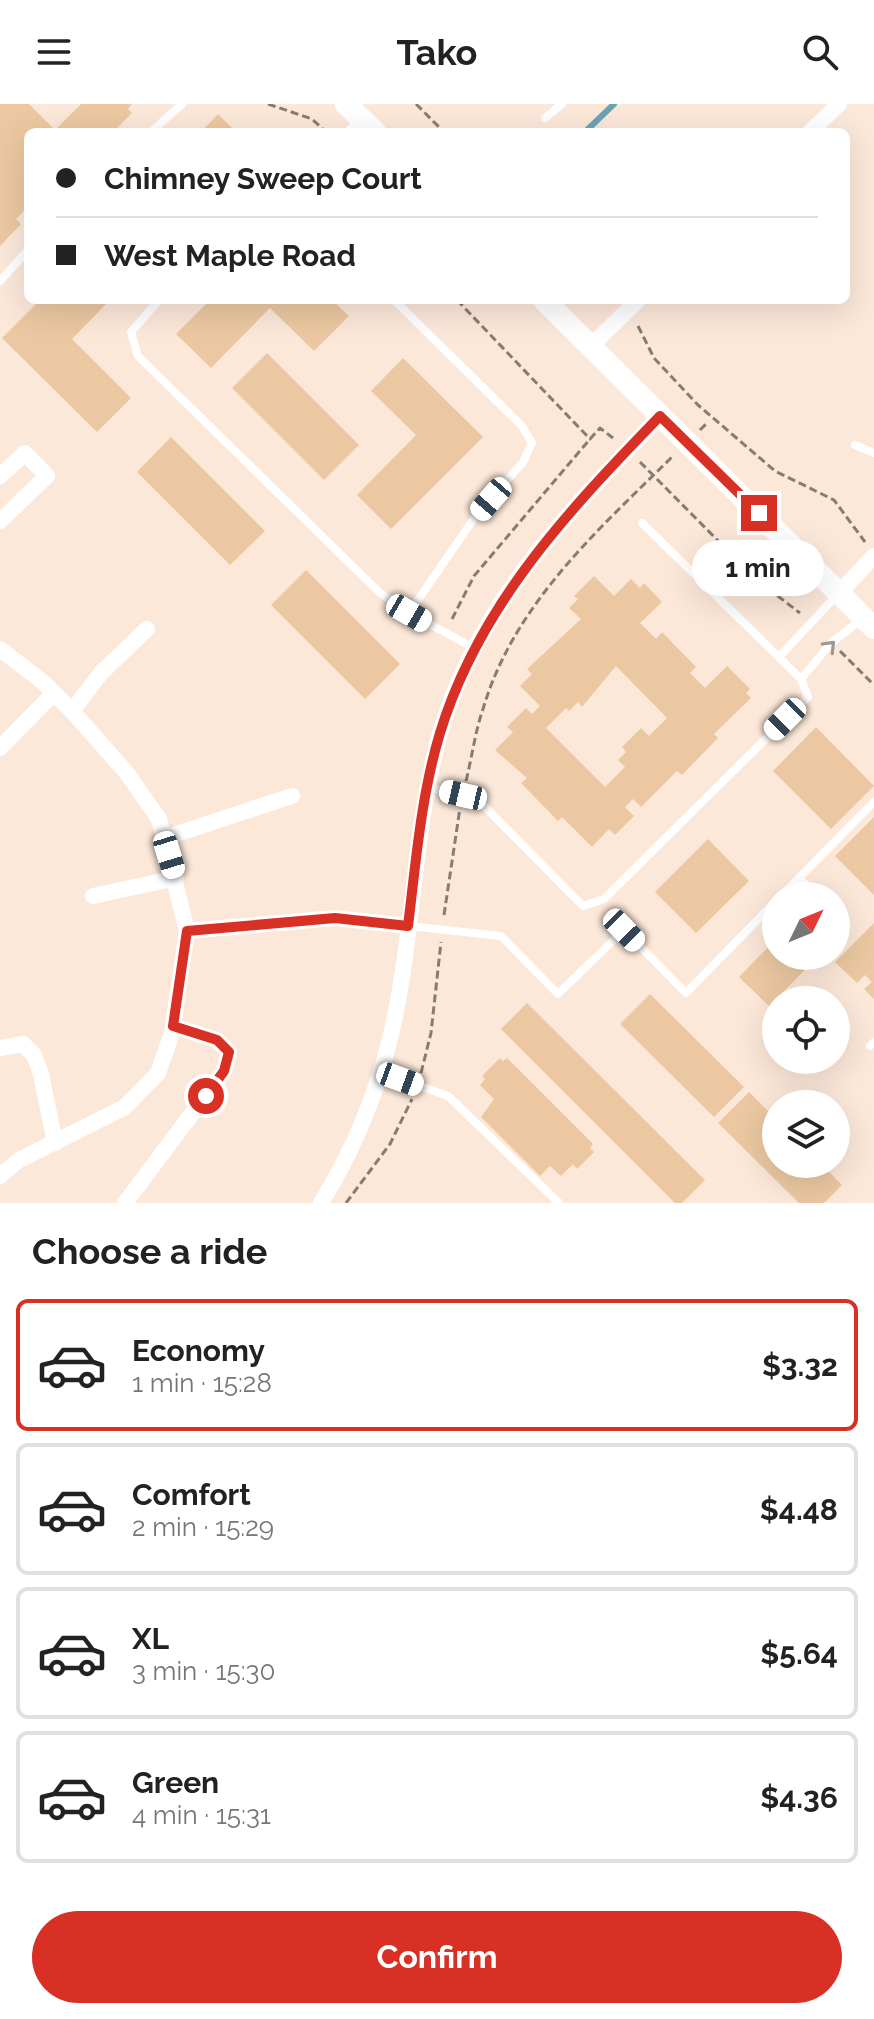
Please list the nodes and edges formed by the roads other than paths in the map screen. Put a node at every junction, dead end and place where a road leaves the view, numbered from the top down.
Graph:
1 (182, 104) edge
2 (562, 104) edge
3 (839, 104) edge
4 (545, 118) dead end
5 (155, 128) edge
6 (814, 128) edge
7 (24, 254) edge
8 (0, 281) edge
9 (156, 304) edge
10 (398, 304) edge
11 (548, 304) edge
12 (634, 304) edge
13 (591, 346) junction
14 (660, 416) junction
15 (855, 445) dead end
16 (874, 453) edge
17 (0, 476) edge
18 (0, 521) edge
19 (642, 523) dead end
20 (871, 552) edge
21 (839, 593) junction
22 (409, 613) junction
23 (871, 617) edge
24 (147, 629) dead end
25 (474, 648) junction
26 (0, 649) edge
27 (779, 657) junction
28 (801, 679) junction
29 (54, 693) junction
30 (72, 711) junction
31 (0, 748) edge
32 (427, 787) junction
33 (292, 796) dead end
34 (874, 802) edge
35 (164, 838) junction
36 (176, 878) junction
37 (799, 878) junction
38 (795, 882) edge
39 (803, 882) edge
40 (93, 896) dead end
41 (762, 915) edge
42 (408, 926) junction
43 (187, 931) junction
44 (173, 1026) junction
45 (0, 1048) edge
46 (381, 1072) junction
47 (55, 1143) junction
48 (0, 1176) edge
49 (125, 1203) edge
50 (321, 1203) edge
51 (559, 1203) edge

1 - 5 lane
2 - 4 lane
3 - 6 street
7 - 8 lane
9 - 22 lane
10 - 22 lane
11 - 13 main road
12 - 13 street
13 - 14 main road
14 - 21 main road
14 - 25 street
15 - 16 lane
17 - 18 street
19 - 27 lane
20 - 21 street
21 - 23 main road
21 - 27 lane
22 - 25 lane
28 -> 23 lane
24 - 30 street
25 - 32 street
26 - 29 street
27 - 28 lane
28 - 32 lane
29 - 30 street
29 - 31 street
30 - 35 street
32 - 42 street
33 - 35 street
34 - 37 lane
35 - 36 street
36 - 40 street
36 - 43 street
37 - 38 lane
37 - 39 lane
41 - 42 lane
42 - 43 street
42 - 46 street
43 - 44 street
44 - 47 street
44 - 49 street
45 - 47 street
46 - 50 street
46 - 51 lane
47 - 48 street

